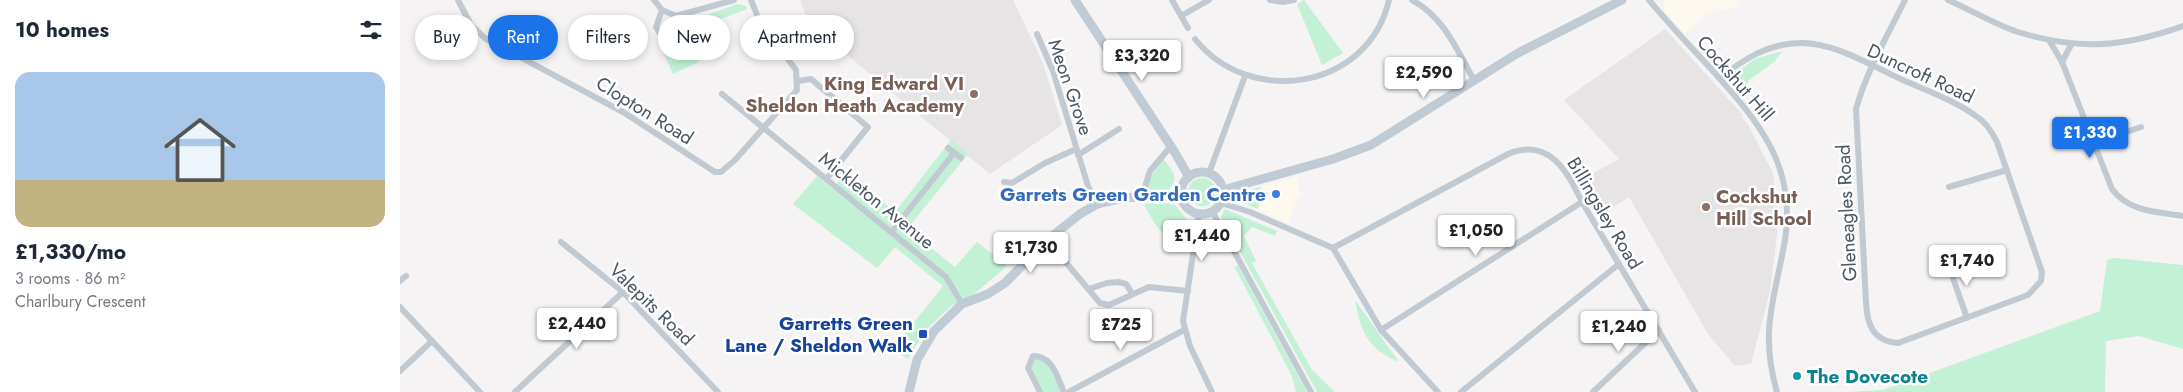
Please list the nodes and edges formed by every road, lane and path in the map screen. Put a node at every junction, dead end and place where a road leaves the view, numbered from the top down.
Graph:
1 (458, 0) edge
2 (654, 0) edge
3 (734, 0) edge
4 (751, 0) edge
5 (1075, 0) edge
6 (1172, 0) edge
7 (1209, 0) edge
8 (1270, 0) edge
9 (1294, 0) edge
10 (1389, 0) edge
11 (1412, 0) edge
12 (1622, 0) edge
13 (1649, 0) edge
14 (1904, 0) edge
15 (1948, 0) edge
16 (662, 10) junction
17 (660, 15) edge
18 (675, 15) edge
19 (685, 15) edge
20 (1181, 16) junction
21 (2183, 26) edge
22 (1188, 28) dead end
23 (1037, 34) dead end
24 (1195, 39) dead end
25 (2049, 40) junction
26 (2071, 45) junction
27 (2062, 62) junction
28 (1874, 67) junction
29 (1245, 76) junction
30 (1719, 78) junction
31 (1474, 80) junction
32 (798, 81) junction
33 (722, 94) dead end
34 (764, 127) junction
35 (2141, 127) dead end
36 (1120, 129) dead end
37 (2095, 144) junction
38 (1171, 146) junction
39 (1077, 152) junction
40 (961, 158) dead end
41 (2007, 170) junction
42 (1209, 173) junction
43 (1188, 177) junction
44 (827, 178) junction
45 (1009, 185) dead end
46 (1949, 187) dead end
47 (1144, 190) dead end
48 (1223, 190) junction
49 (1181, 197) junction
50 (1582, 202) junction
51 (1220, 203) junction
52 (1097, 204) junction
53 (1212, 211) junction
54 (1199, 214) junction
55 (2183, 216) edge
56 (892, 231) junction
57 (1047, 240) junction
58 (561, 242) dead end
59 (1333, 248) junction
60 (1619, 264) junction
61 (1948, 264) dead end
62 (406, 276) dead end
63 (400, 281) edge
64 (1089, 290) junction
65 (1188, 291) junction
66 (624, 292) junction
67 (1132, 293) junction
68 (962, 304) junction
69 (400, 307) edge
70 (1967, 318) junction
71 (1184, 330) junction
72 (1381, 330) junction
73 (1659, 330) junction
74 (432, 341) junction
75 (400, 371) edge
76 (480, 392) edge
77 (515, 392) edge
78 (718, 392) edge
79 (909, 392) edge
80 (1040, 392) edge
81 (1064, 392) edge
82 (1070, 392) edge
83 (1212, 392) edge
84 (1311, 392) edge
85 (1438, 392) edge
86 (1461, 392) edge
87 (1593, 392) edge
88 (1695, 392) edge
89 (1777, 392) edge

1 - 34 street, Clopton Road
2 - 16 street
3 - 19 street
4 - 32 street
5 - 38 street
6 - 20 street
7 - 20 street
8 - 9 street
10 - 29 street
11 - 31 street
12 - 31 street
13 - 30 street, Cockshut Hill
14 - 28 street, Gleneagles Road
15 - 25 street
16 - 17 street
16 - 18 street
20 - 22 street
21 - 26 street
23 - 39 street, Meon Grove
24 - 29 street
25 - 26 street
25 - 27 street
26 - 27 street
27 - 37 street
28 - 30 street, Duncroft Road
28 - 41 street, Duncroft Road
28 - 70 street, Gleneagles Road
29 - 42 street
30 - 89 street, Cockshut Hill
31 - 48 street
32 - 34 street, Clopton Road
32 - 44 street
33 - 34 street, Mickleton Avenue
34 - 44 street, Mickleton Avenue
35 - 37 street
36 - 39 street
37 - 55 street
38 - 43 street
38 - 47 street
39 - 45 street, Meon Grove
39 - 52 street, Meon Grove
40 - 56 street
41 - 46 street
41 - 70 street, Duncroft Road
42 - 43 street
42 - 48 street
43 - 49 street
44 - 56 street, Mickleton Avenue
48 - 51 street
49 - 52 street
49 - 54 street
50 - 59 street, Billingsley Road
50 - 60 street, Billingsley Road
50 - 72 street
51 - 53 street
51 - 59 street
52 - 57 street
53 - 54 street
53 - 84 street
54 - 65 street
56 - 68 street, Mickleton Avenue
57 - 64 street
57 - 68 street
58 - 66 street, Valepits Road
59 - 72 street
60 - 73 street, Billingsley Road
60 - 86 street
61 - 70 street
62 - 63 street
64 - 67 street
64 - 67 street
65 - 67 street
65 - 71 street
66 - 77 street
66 - 78 street, Valepits Road
68 - 79 street
69 - 74 street
71 - 82 street
71 - 83 street
72 - 85 street
73 - 87 street
73 - 88 street, Billingsley Road
74 - 75 street
74 - 76 street
80 - 81 street

